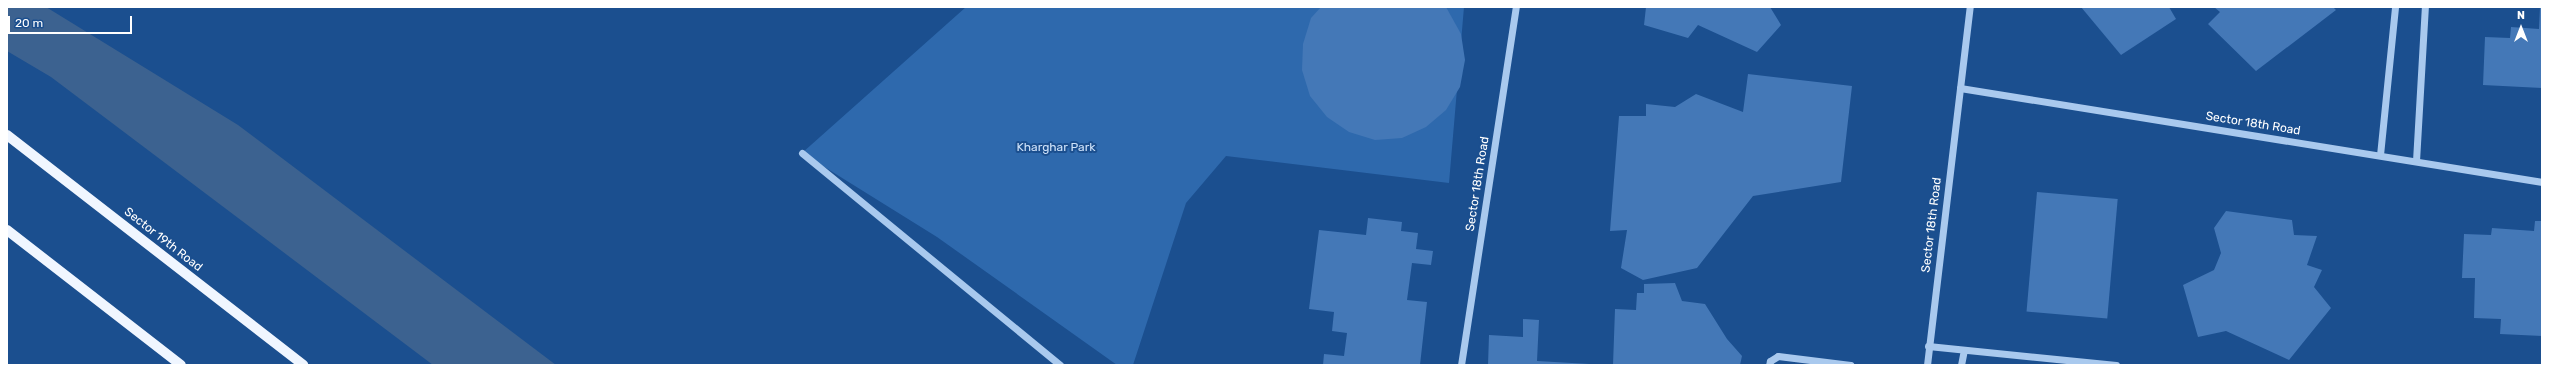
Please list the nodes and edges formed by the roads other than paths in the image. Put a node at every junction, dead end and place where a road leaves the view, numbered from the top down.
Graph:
1 (1516, 7) edge
2 (1970, 7) edge
3 (2395, 7) edge
4 (2425, 7) edge
5 (1960, 88) junction
6 (7, 135) edge
7 (802, 153) dead end
8 (2380, 155) junction
9 (2416, 162) junction
10 (2542, 182) edge
11 (7, 230) edge
12 (1928, 346) junction
13 (1964, 350) junction
14 (181, 365) edge
15 (303, 365) edge
16 (1060, 365) edge
17 (1461, 365) edge
18 (1769, 365) edge
19 (1850, 365) edge
20 (1927, 365) edge
21 (1961, 365) edge
22 (2116, 365) edge

1 - 17 street, Sector 18th Road
2 - 5 street, Sector 18th Road
3 - 8 street
4 - 9 street
5 - 8 street, Sector 18th Road
5 - 12 street, Sector 18th Road
6 - 15 main road, Sector 19th Road
7 - 16 street
8 - 9 street, Sector 18th Road
9 - 10 street, Sector 18th Road
11 - 14 main road
12 - 13 street
12 - 20 street, Sector 18th Road
13 - 21 street
13 - 22 street
18 - 19 street

